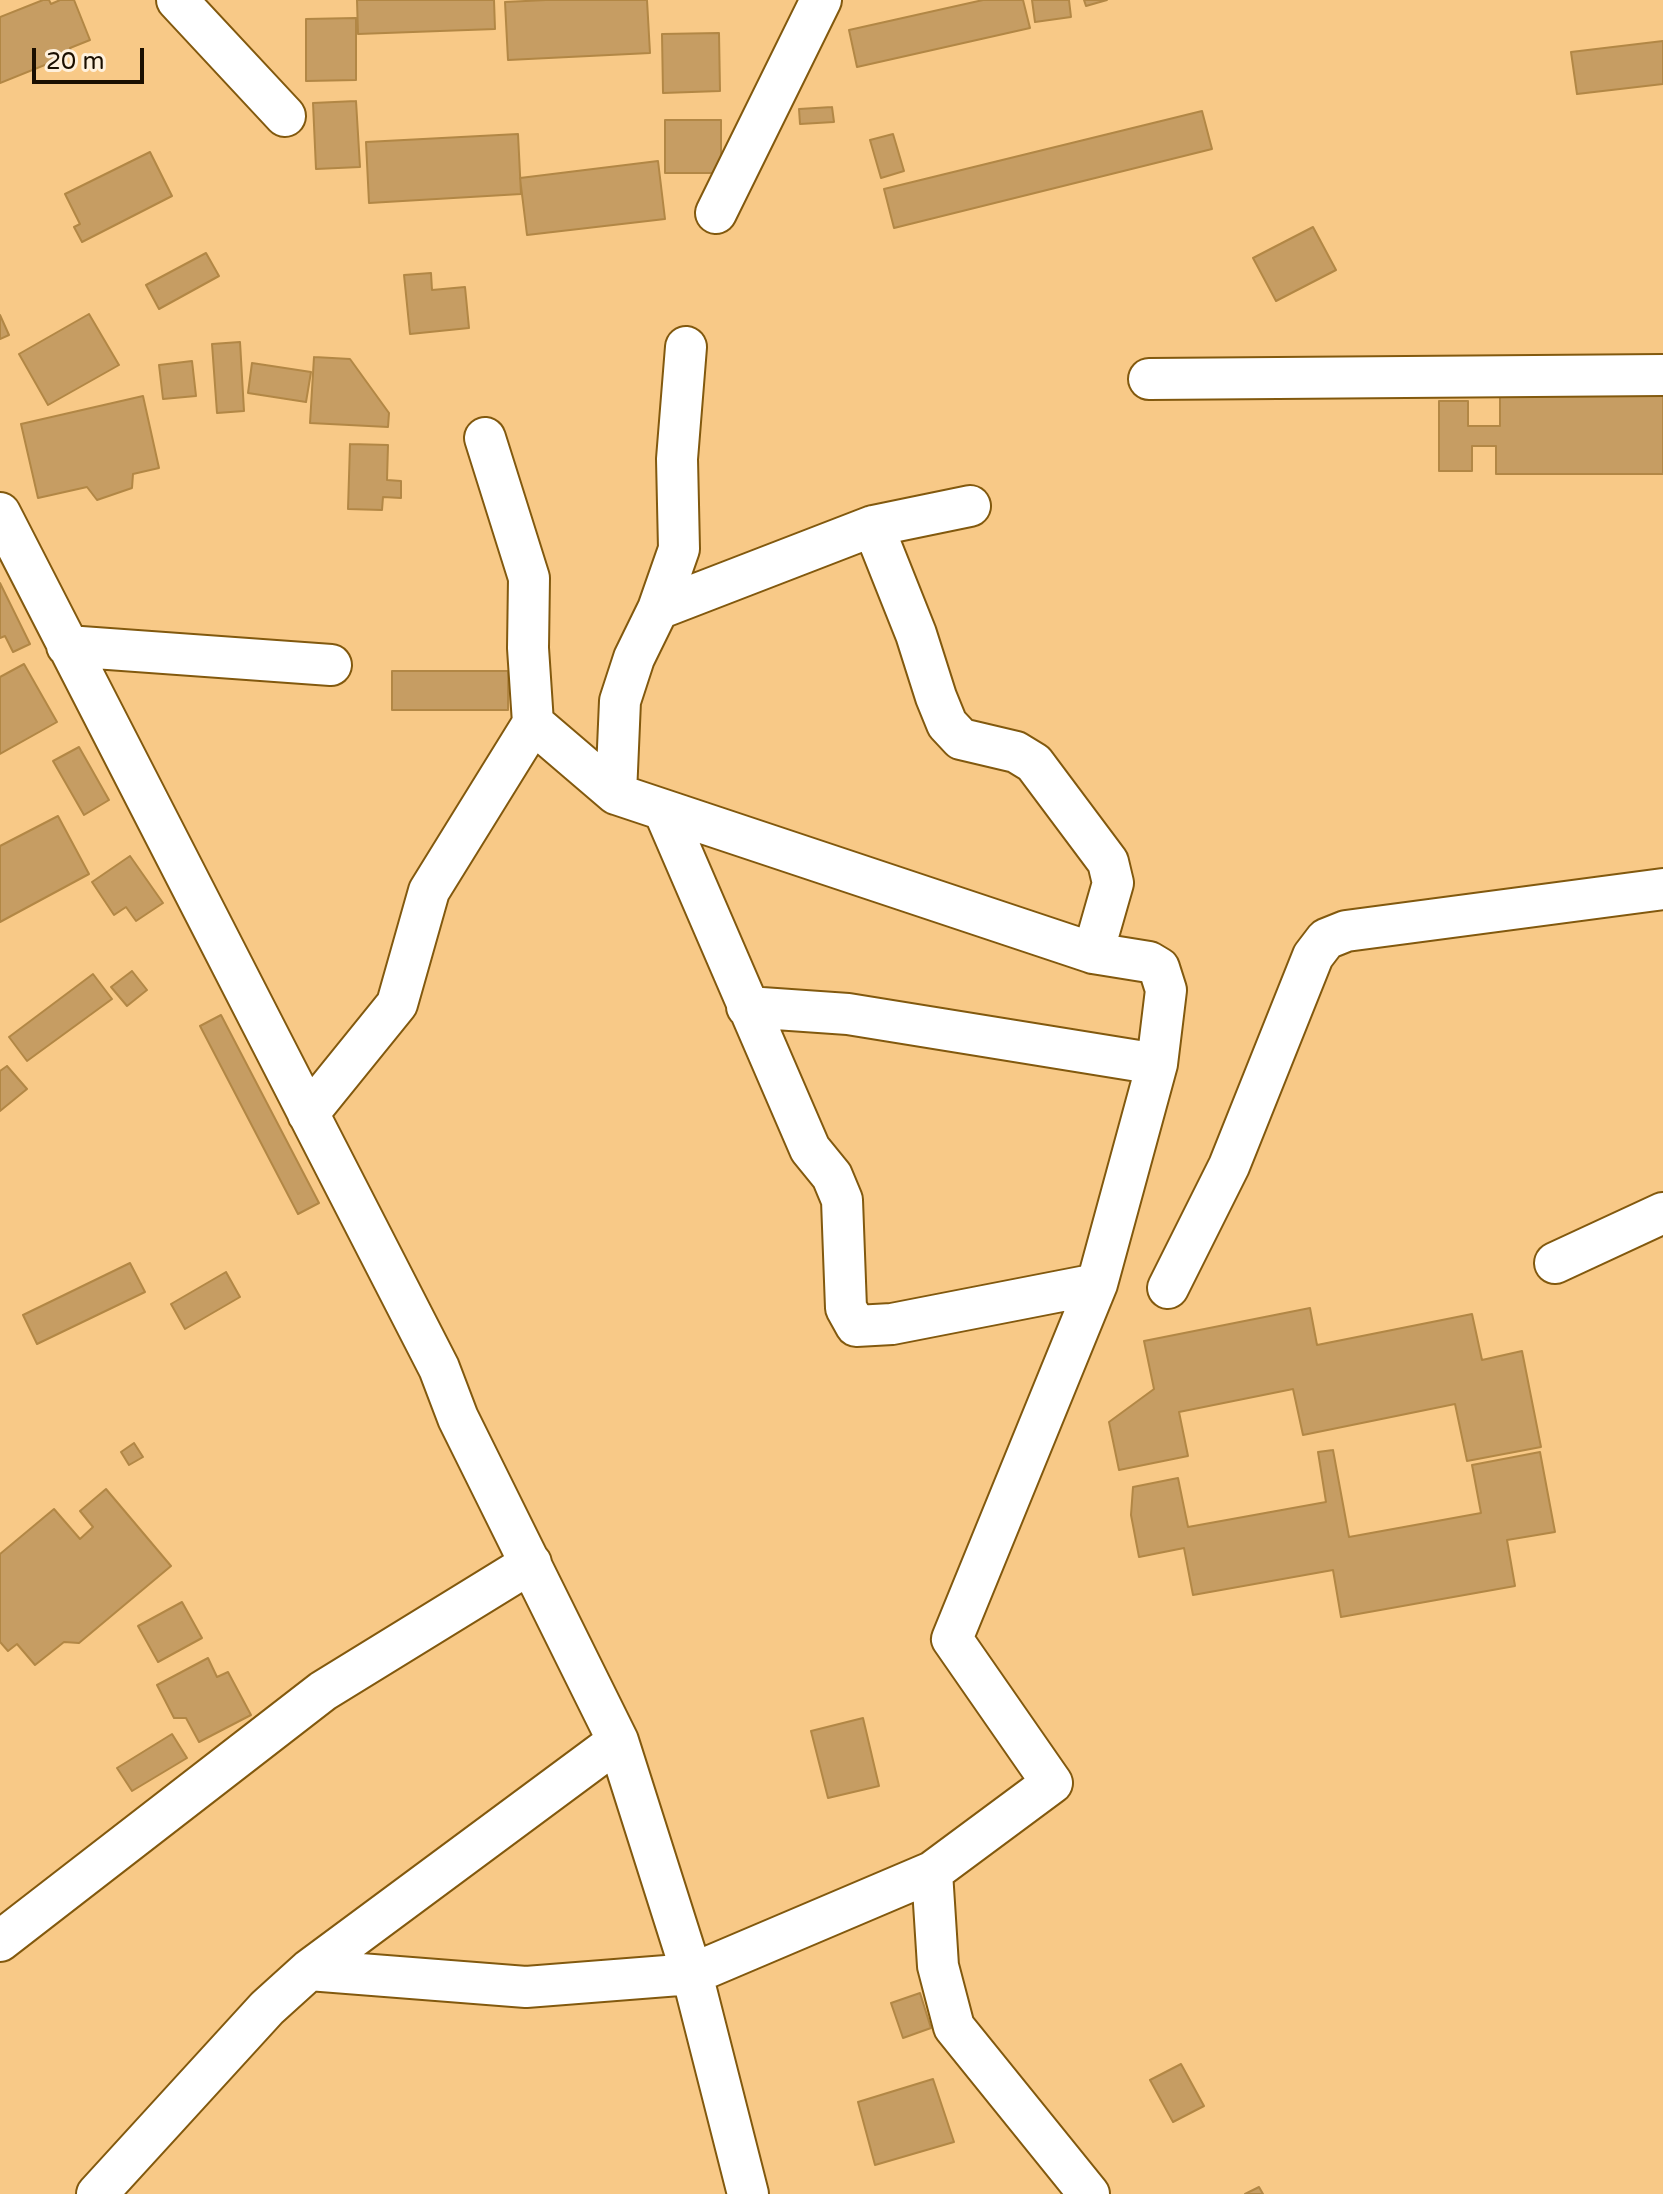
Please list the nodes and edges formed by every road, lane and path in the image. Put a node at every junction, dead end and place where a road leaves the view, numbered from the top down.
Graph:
1 (177, 0) edge
2 (821, 0) edge
3 (285, 116) dead end
4 (716, 213) dead end
5 (686, 347) dead end
6 (1663, 375) edge
7 (1149, 379) dead end
8 (485, 438) dead end
9 (970, 506) dead end
10 (0, 513) edge
11 (873, 526) junction
12 (658, 609) junction
13 (67, 646) junction
14 (331, 665) dead end
15 (533, 723) junction
16 (616, 794) junction
17 (664, 811) junction
18 (1663, 889) edge
19 (1093, 953) junction
20 (747, 1007) junction
21 (1157, 1064) junction
22 (308, 1114) junction
23 (1663, 1213) edge
24 (1555, 1263) dead end
25 (1097, 1284) junction
26 (1168, 1288) dead end
27 (531, 1563) junction
28 (618, 1741) junction
29 (932, 1872) junction
30 (0, 1941) edge
31 (309, 1970) junction
32 (692, 1974) junction
33 (97, 2194) edge
34 (748, 2194) edge
35 (1089, 2194) edge

1 - 3 street
2 - 4 street
5 - 12 street
6 - 7 street
8 - 15 street
9 - 11 street
10 - 13 street
11 - 12 street
11 - 19 street
12 - 16 street
13 - 14 street
13 - 22 street
15 - 16 street
15 - 22 street
16 - 17 street
17 - 19 street
17 - 20 street
18 - 26 street
19 - 21 street
20 - 21 street
20 - 25 street
21 - 25 street
22 - 27 street
23 - 24 street
25 - 29 street
27 - 28 street
27 - 30 street
28 - 31 street
28 - 32 street
29 - 32 street
29 - 35 street
31 - 32 street
31 - 33 street
32 - 34 street

